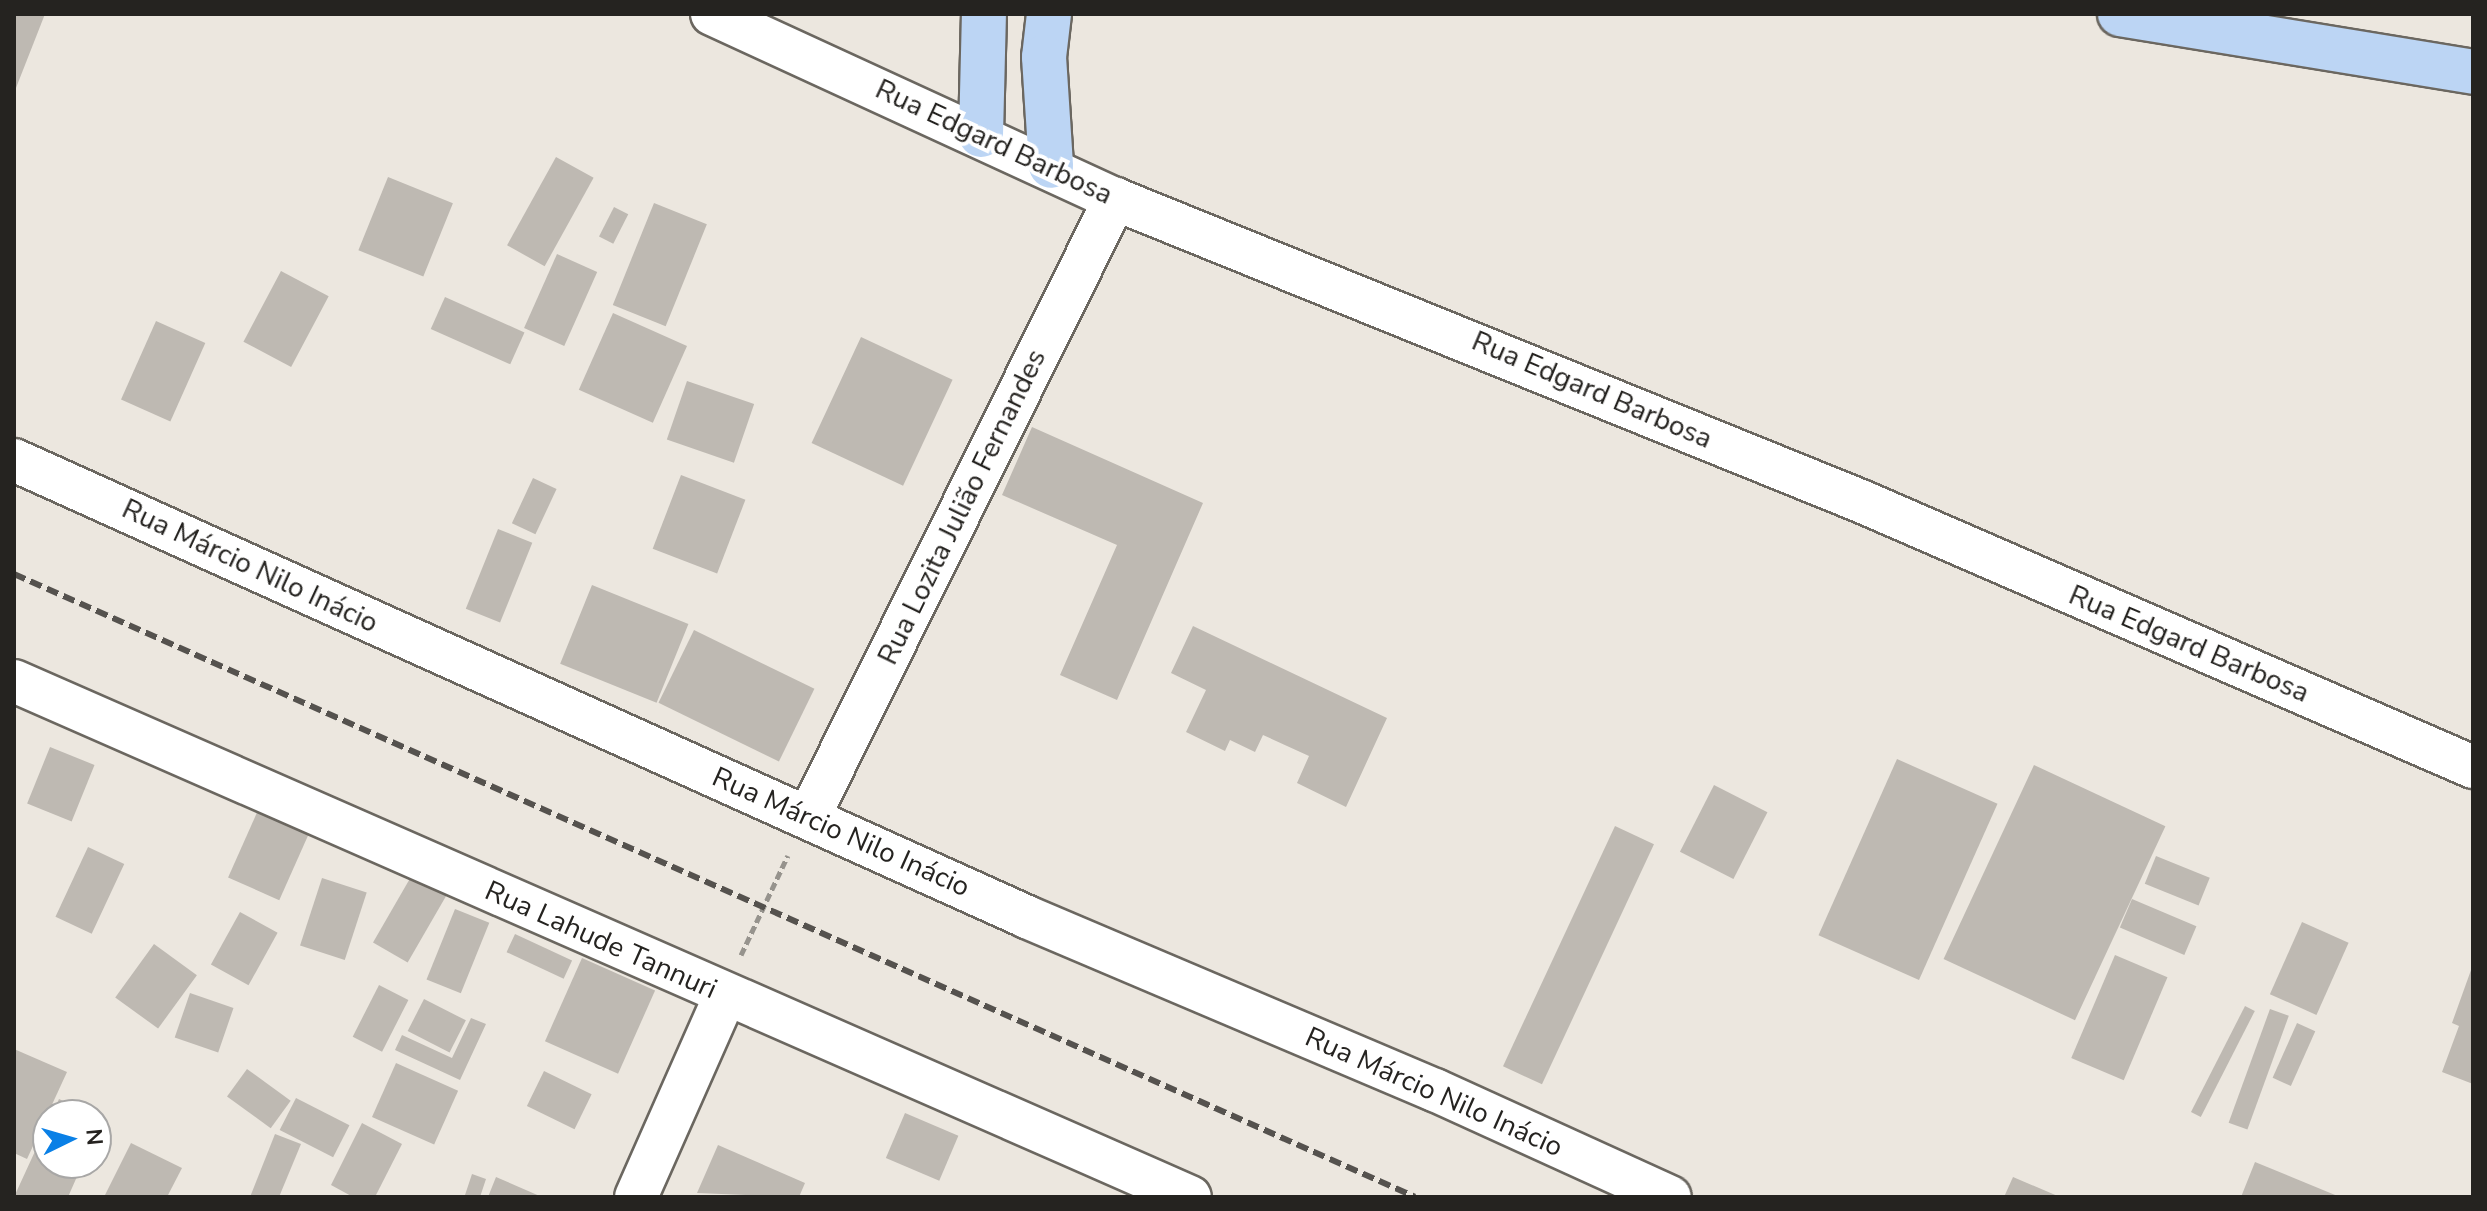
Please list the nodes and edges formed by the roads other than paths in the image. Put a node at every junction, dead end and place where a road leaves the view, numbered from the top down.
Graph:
1 (712, 14) edge
2 (984, 14) edge
3 (1049, 14) edge
4 (2120, 14) edge
5 (2473, 72) edge
6 (981, 135) junction
7 (1051, 166) junction
8 (1115, 199) junction
9 (14, 460) edge
10 (14, 681) edge
11 (2473, 767) edge
12 (809, 816) junction
13 (725, 996) junction
14 (636, 1197) edge
15 (1190, 1197) edge
16 (1670, 1197) edge

1 - 6 street, Rua Edgard Barbosa
2 - 6 highway
3 - 7 highway
4 - 5 highway
6 - 7 street, Rua Edgard Barbosa
7 - 8 street, Rua Edgard Barbosa
8 - 11 street, Rua Edgard Barbosa
8 - 12 street, Rua Lozita Julião Fernandes
9 - 12 street, Rua Márcio Nilo Inácio
10 - 13 street, Rua Lahude Tannuri
12 - 16 street, Rua Márcio Nilo Inácio
13 - 14 street
13 - 15 street, Rua Lahude Tannuri

